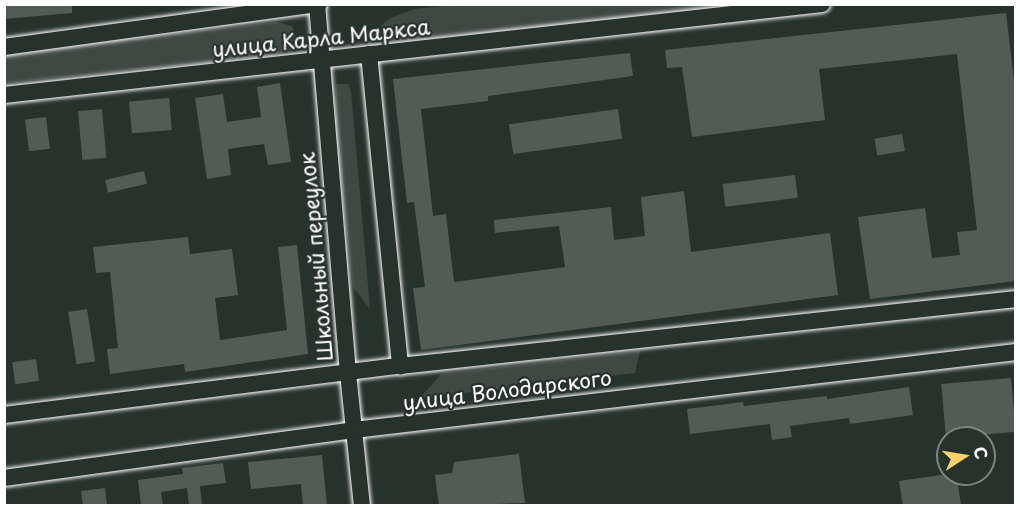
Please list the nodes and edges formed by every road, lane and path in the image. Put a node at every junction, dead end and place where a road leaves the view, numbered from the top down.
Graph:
1 (822, 4) edge
2 (317, 5) edge
3 (4, 47) edge
4 (369, 54) junction
5 (320, 59) junction
6 (4, 95) edge
7 (1016, 299) edge
8 (1016, 352) edge
9 (400, 366) junction
10 (348, 373) junction
11 (4, 415) edge
12 (354, 430) junction
13 (4, 478) edge
14 (362, 506) edge

1 - 4 street, улица Карла Маркса
2 - 3 street, улица Карла Маркса
2 - 5 street, Школьный переулок
4 - 5 street, улица Карла Маркса
4 - 9 street
5 - 6 street, улица Карла Маркса
5 - 10 street, Школьный переулок
7 - 9 street, улица Володарского
8 - 12 street, улица Володарского
9 - 10 street, улица Володарского
10 - 11 street, улица Володарского
10 - 12 street, Школьный переулок
12 - 13 street, улица Володарского
12 - 14 street, Школьный переулок

